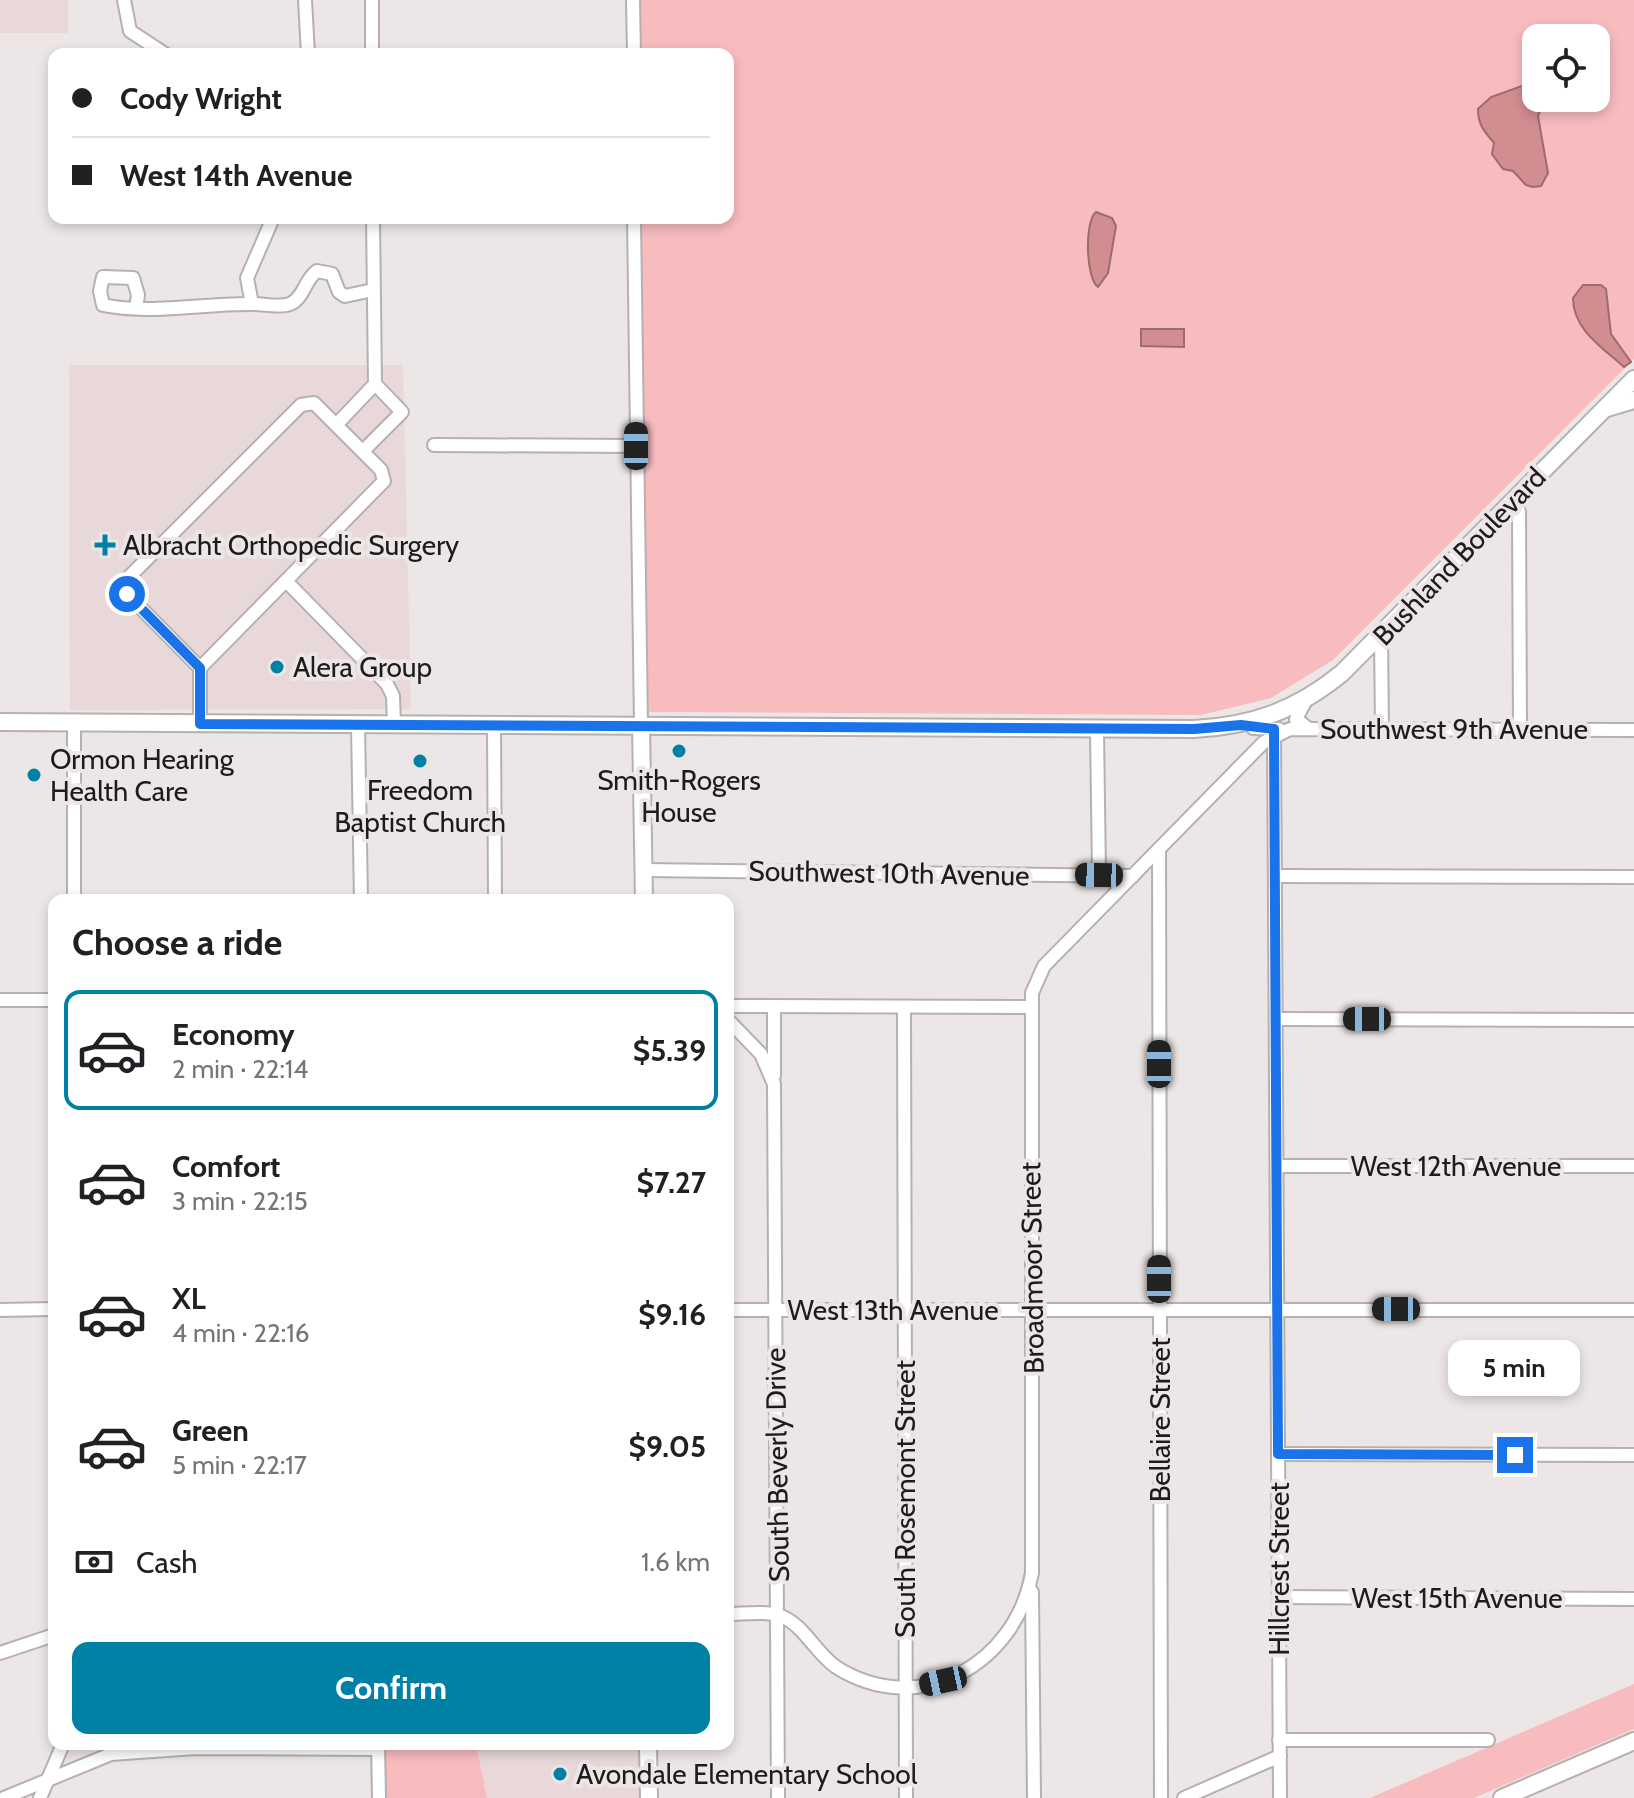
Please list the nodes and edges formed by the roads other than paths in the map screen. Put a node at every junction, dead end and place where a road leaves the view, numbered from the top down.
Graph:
1 (124, 0) edge
2 (305, 0) edge
3 (372, 0) edge
4 (633, 0) edge
5 (156, 48) edge
6 (308, 48) edge
7 (372, 48) edge
8 (634, 48) edge
9 (270, 224) edge
10 (373, 224) edge
11 (634, 224) edge
12 (373, 290) junction
13 (252, 304) junction
14 (136, 308) dead end
15 (1634, 379) edge
16 (375, 384) junction
17 (1634, 400) edge
18 (1602, 411) junction
19 (337, 424) junction
20 (434, 445) dead end
21 (636, 446) junction
22 (363, 451) junction
23 (1514, 499) junction
24 (286, 581) junction
25 (1381, 635) junction
26 (200, 668) junction
27 (1306, 700) junction
28 (0, 722) edge
29 (74, 723) junction
30 (200, 724) junction
31 (358, 725) junction
32 (394, 725) junction
33 (494, 725) junction
34 (641, 725) junction
35 (1273, 726) junction
36 (1247, 727) junction
37 (1097, 729) junction
38 (1309, 729) junction
39 (1382, 729) junction
40 (1520, 729) junction
41 (1634, 730) edge
42 (1252, 754) junction
43 (1159, 849) junction
44 (644, 870) junction
45 (1099, 875) junction
46 (1133, 876) junction
47 (1277, 876) junction
48 (1634, 877) edge
49 (74, 894) edge
50 (361, 894) edge
51 (495, 894) edge
52 (644, 894) edge
53 (1044, 966) joint
54 (0, 1000) edge
55 (48, 1000) edge
56 (734, 1006) edge
57 (774, 1006) junction
58 (904, 1007) junction
59 (1030, 1007) junction
60 (1278, 1019) junction
61 (1634, 1020) edge
62 (734, 1026) edge
63 (774, 1084) junction
64 (1278, 1166) junction
65 (1634, 1166) edge
66 (1277, 1308) junction
67 (48, 1309) edge
68 (1159, 1309) junction
69 (0, 1310) edge
70 (734, 1310) edge
71 (776, 1310) junction
72 (904, 1310) junction
73 (1032, 1310) junction
74 (1634, 1310) edge
75 (1278, 1454) junction
76 (1634, 1455) edge
77 (1032, 1573) junction
78 (1279, 1597) junction
79 (1634, 1599) edge
80 (734, 1614) edge
81 (778, 1614) junction
82 (48, 1637) edge
83 (0, 1653) edge
84 (905, 1686) junction
85 (1279, 1740) junction
86 (1488, 1740) dead end
87 (1634, 1741) edge
88 (60, 1750) edge
89 (167, 1750) edge
90 (378, 1750) edge
91 (648, 1750) edge
92 (1280, 1756) junction
93 (48, 1780) junction
94 (1521, 1794) edge
95 (4, 1798) edge
96 (40, 1798) edge
97 (379, 1798) edge
98 (649, 1798) edge
99 (778, 1798) edge
100 (906, 1798) edge
101 (1034, 1798) edge
102 (1161, 1798) edge
103 (1184, 1798) edge
104 (1280, 1798) edge
105 (1502, 1798) edge

1 - 5 street
2 - 6 street
3 - 7 street
4 - 8 street
9 - 13 street
10 - 12 street
11 - 21 street
12 - 13 street
12 - 16 street
13 - 14 street
15 - 18 main road, Bushland Boulevard
16 - 19 street
16 - 22 street
17 - 18 main road
18 - 23 main road, Bushland Boulevard
19 - 22 street
19 - 26 street
20 - 21 street
21 - 34 street
22 - 24 street
23 - 25 main road, Bushland Boulevard
23 - 40 street
24 - 26 street
24 - 32 street
25 - 27 main road, Bushland Boulevard
25 - 39 street
26 - 30 street
27 - 35 main road, Bushland Boulevard
27 - 38 street
28 - 29 main road, Southwest 9th Avenue
29 - 30 main road, Southwest 9th Avenue
29 - 49 street
30 - 31 main road, Southwest 9th Avenue
31 - 32 main road, Southwest 9th Avenue
31 - 50 street
32 - 33 main road, Southwest 9th Avenue
33 - 34 main road, Southwest 9th Avenue
33 - 51 street
34 - 37 main road, Southwest 9th Avenue
34 - 44 main road
35 - 36 main road, Southwest 9th Avenue
35 - 38 street, Southwest 9th Avenue
35 - 42 street, Bushland Boulevard
35 - 47 street, Hillcrest Street
36 - 37 main road, Southwest 9th Avenue
36 - 42 street
37 - 45 street
38 - 39 street, Southwest 9th Avenue
39 - 40 street, Southwest 9th Avenue
40 - 41 street, Southwest 9th Avenue
42 - 43 street, Bushland Boulevard
43 - 46 street, Bushland Boulevard
43 - 68 street, Bellaire Street
44 - 45 street, Southwest 10th Avenue
44 - 52 main road
45 - 46 street, Southwest 10th Avenue
46 - 53 street, Bushland Boulevard
47 - 48 street
47 - 60 street, Hillcrest Street
53 - 59 street, Broadmoor Street
54 - 55 street
56 - 57 street
57 - 58 street
57 - 63 street, South Beverly Drive
58 - 59 street
58 - 72 street, South Rosemont Street
59 - 73 street, Broadmoor Street
60 - 61 street
60 - 64 street, Hillcrest Street
62 - 63 street, South Beverly Drive
63 - 71 street, South Beverly Drive
64 - 65 street, West 12th Avenue
64 - 66 street, Hillcrest Street
66 - 68 street, West 13th Avenue
66 - 74 street, West 13th Avenue
66 - 75 street, Hillcrest Street
67 - 69 street
68 - 73 street, West 13th Avenue
68 - 102 street, Bellaire Street
70 - 71 street, West 13th Avenue
71 - 72 street, West 13th Avenue
71 - 81 street, South Beverly Drive
72 - 73 street, West 13th Avenue
72 - 84 street, South Rosemont Street
73 - 77 street, Broadmoor Street
75 - 76 street
75 - 78 street, Hillcrest Street
77 - 84 street, Broadmoor Street
77 - 101 street, Broadmoor Street
78 - 79 street, West 15th Avenue
78 - 85 street, Hillcrest Street
80 - 81 street
81 - 84 street
81 - 99 street, South Beverly Drive
82 - 83 street
84 - 100 street, South Rosemont Street
85 - 86 street
85 - 92 street, Hillcrest Street
87 - 94 main road
88 - 93 street
89 - 93 street
90 - 97 street
91 - 98 main road
92 - 103 street
92 - 104 street, Hillcrest Street
93 - 95 street
93 - 96 street
94 - 105 main road

